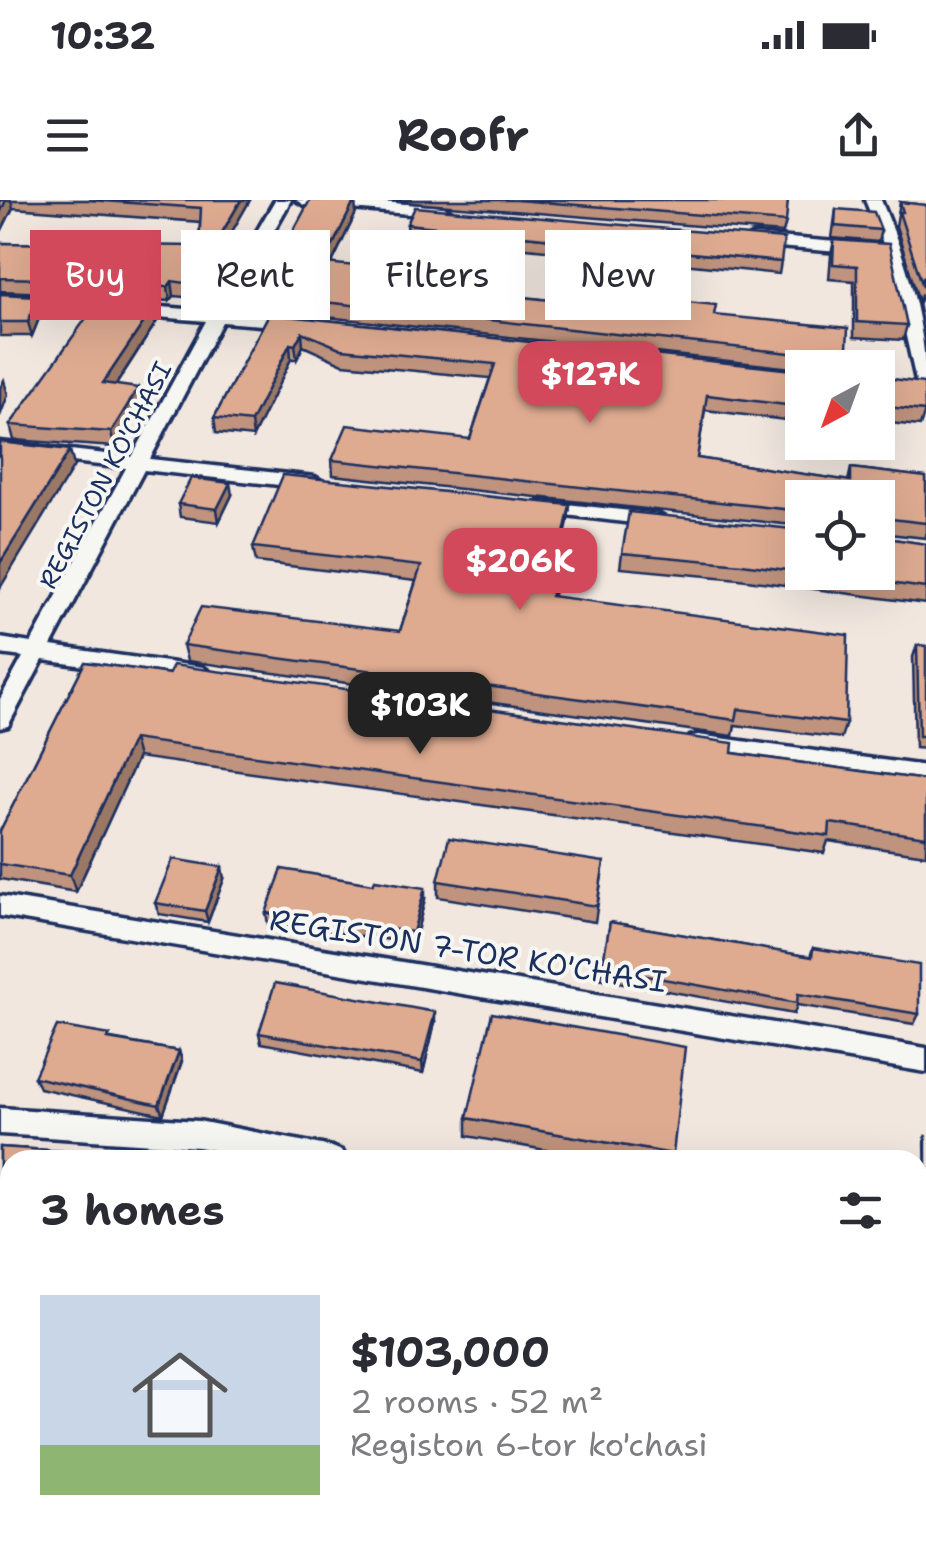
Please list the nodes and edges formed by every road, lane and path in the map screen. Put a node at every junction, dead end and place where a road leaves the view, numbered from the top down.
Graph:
1 (284, 200) edge
2 (304, 200) edge
3 (873, 200) edge
4 (462, 214) edge
5 (267, 230) edge
6 (738, 238) edge
7 (895, 252) junction
8 (0, 298) edge
9 (181, 311) edge
10 (215, 320) edge
11 (271, 320) edge
12 (315, 325) edge
13 (921, 388) edge
14 (0, 448) edge
15 (140, 464) junction
16 (335, 485) edge
17 (510, 504) edge
18 (686, 523) edge
19 (0, 646) edge
20 (40, 652) junction
21 (217, 677) edge
22 (0, 720) edge
23 (670, 740) edge
24 (926, 775) edge
25 (0, 906) edge
26 (926, 1060) edge
27 (1, 1123) edge
28 (280, 1150) edge

1 - 5 street, REGISTON KO'CHASI
2 - 4 street
3 - 7 street
6 - 7 street
7 - 13 street
8 - 9 street
10 - 15 street, REGISTON KO'CHASI
11 - 12 street
14 - 15 street
15 - 16 street
15 - 20 street, REGISTON KO'CHASI
17 - 18 street
19 - 20 street
20 - 21 street
20 - 22 street, REGISTON KO'CHASI
23 - 24 street
25 - 26 street, REGISTON 7-TOR KO'CHASI
27 - 28 street

